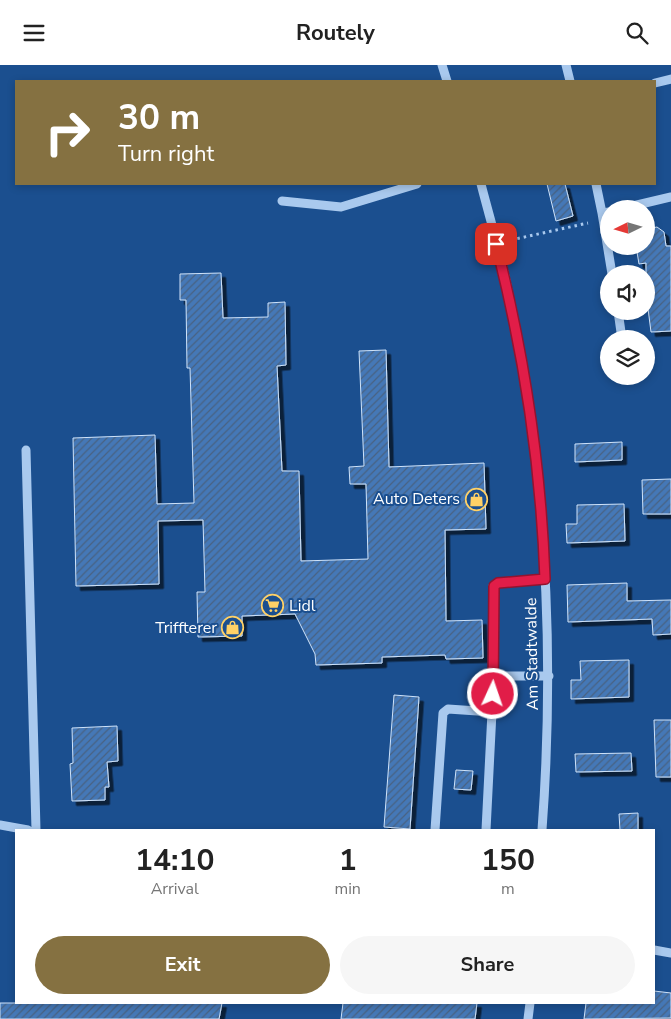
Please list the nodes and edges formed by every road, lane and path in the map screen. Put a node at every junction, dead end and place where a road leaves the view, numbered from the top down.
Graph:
1 (442, 65) edge
2 (566, 65) edge
3 (671, 79) edge
4 (448, 80) edge
5 (570, 80) edge
6 (656, 83) edge
7 (414, 185) edge
8 (481, 185) edge
9 (596, 185) edge
10 (671, 197) edge
11 (601, 200) edge
12 (282, 201) dead end
13 (655, 201) edge
14 (600, 216) edge
15 (496, 244) junction
16 (26, 450) dead end
17 (545, 579) junction
18 (494, 676) junction
19 (549, 676) junction
20 (492, 712) junction
21 (0, 825) edge
22 (22, 829) edge
23 (36, 829) edge
24 (435, 829) edge
25 (486, 829) edge
26 (542, 829) edge
27 (655, 950) edge
28 (671, 953) edge
29 (530, 1004) edge
30 (528, 1019) edge

1 - 4 street
2 - 5 street
3 - 6 street
7 - 12 street
8 - 15 street, Am Stadtwalde
9 - 11 street
10 - 13 street
14 - 15 path
15 - 17 street, Am Stadtwalde
16 - 23 street
17 - 18 street
17 - 19 street, Am Stadtwalde
18 - 19 street
18 - 20 street
19 - 26 street, Am Stadtwalde
20 - 24 street
20 - 25 street
21 - 22 street
27 - 28 street
29 - 30 street

